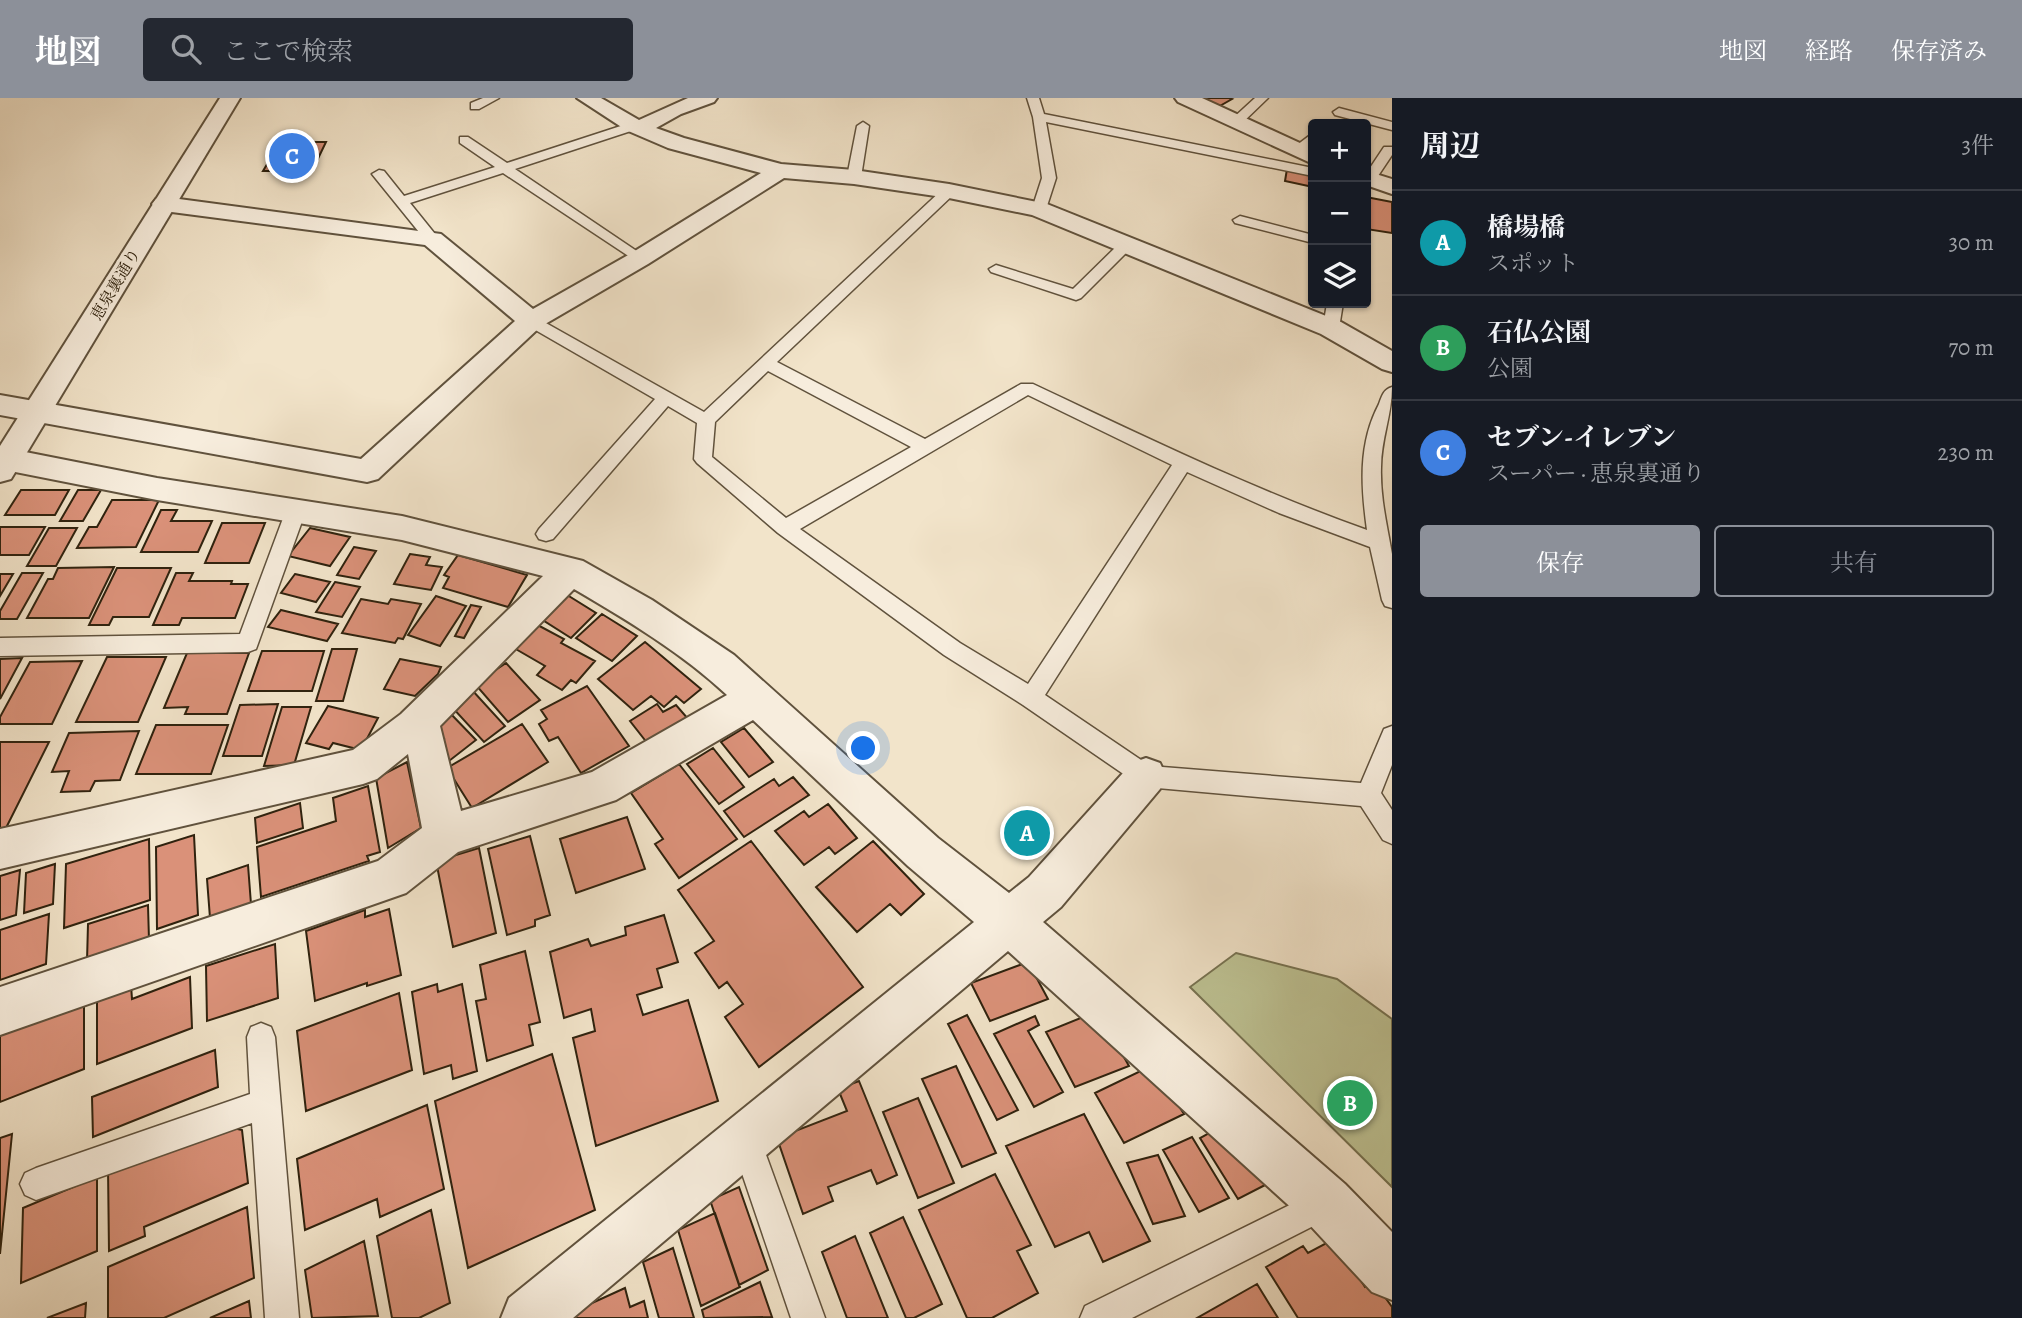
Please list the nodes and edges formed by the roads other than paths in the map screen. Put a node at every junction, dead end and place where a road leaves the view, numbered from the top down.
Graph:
1 (230, 98) edge
2 (494, 98) edge
3 (587, 98) edge
4 (707, 98) edge
5 (1033, 98) edge
6 (1185, 98) edge
7 (1262, 98) edge
8 (1353, 98) edge
9 (475, 106) dead end
10 (1339, 112) junction
11 (1039, 117) junction
12 (1331, 119) edge
13 (1236, 122) junction
14 (863, 126) dead end
15 (1392, 126) edge
16 (637, 127) junction
17 (464, 140) dead end
18 (1308, 148) edge
19 (1388, 150) dead end
20 (506, 168) junction
21 (780, 171) junction
22 (1308, 171) edge
23 (1371, 173) edge
24 (379, 174) dead end
25 (854, 177) junction
26 (1371, 180) edge
27 (1392, 187) edge
28 (949, 191) junction
29 (400, 202) junction
30 (164, 204) junction
31 (1039, 209) junction
32 (1240, 220) dead end
33 (1308, 238) edge
34 (432, 239) junction
35 (1126, 245) junction
36 (639, 259) junction
37 (996, 270) dead end
38 (1334, 308) edge
39 (531, 321) junction
40 (1331, 328) junction
41 (1392, 363) edge
42 (767, 364) junction
43 (1392, 393) edge
44 (666, 397) junction
45 (0, 405) edge
46 (37, 412) junction
47 (706, 420) junction
48 (926, 447) junction
49 (2, 463) edge
50 (1183, 463) junction
51 (295, 513) junction
52 (785, 528) junction
53 (546, 534) dead end
54 (1379, 542) junction
55 (571, 570) junction
56 (1392, 600) edge
57 (0, 647) edge
58 (757, 698) junction
59 (1031, 698) junction
60 (415, 726) junction
61 (1392, 736) edge
62 (1146, 776) junction
63 (1368, 795) junction
64 (1392, 832) edge
65 (445, 836) junction
66 (0, 849) edge
67 (1009, 922) junction
68 (0, 1011) edge
69 (261, 1037) dead end
70 (267, 1104) junction
71 (746, 1141) junction
72 (36, 1184) dead end
73 (1326, 1203) junction
74 (1392, 1272) edge
75 (282, 1318) edge
76 (529, 1318) edge
77 (808, 1318) edge
78 (1097, 1318) edge

1 - 30 street, 恵泉裏通り
2 - 9 lane
3 - 16 street
4 - 16 street
5 - 11 lane
6 - 13 street
7 - 13 lane
8 - 10 lane
10 - 12 lane
10 - 15 lane
11 - 22 lane
11 - 31 lane
13 - 18 street
14 - 25 lane
16 - 20 lane
16 - 21 street
17 - 20 lane
19 - 23 lane
20 - 29 lane
20 - 36 lane
21 - 25 street
21 - 36 street
24 - 29 lane
25 - 28 street
26 - 27 street
28 - 31 street
28 - 42 lane
29 - 34 lane
30 - 34 street
30 - 46 street, 恵泉裏通り
31 - 35 street
32 - 33 lane
34 - 39 street
35 - 37 lane
35 - 40 street
36 - 39 street
38 - 40 lane
39 - 44 lane
39 - 46 street
40 - 41 street
42 - 47 lane
42 - 48 lane
43 - 54 lane
44 - 47 lane
44 - 53 lane
45 - 46 street
46 - 49 street, 恵泉裏通り
47 - 52 lane
48 - 50 lane
48 - 52 lane
49 - 51 street
50 - 54 lane
50 - 59 lane
51 - 55 street
51 - 57 lane
52 - 59 lane
54 - 56 lane
55 - 58 street
55 - 60 street
58 - 65 street
58 - 67 street
59 - 62 lane
60 - 65 street
60 - 66 street
61 - 63 lane
62 - 63 lane
62 - 67 street
63 - 64 lane
65 - 68 street
67 - 71 street
67 - 73 street
69 - 70 lane
70 - 72 lane
70 - 75 lane
71 - 76 street
71 - 77 lane
73 - 74 street
73 - 78 lane

